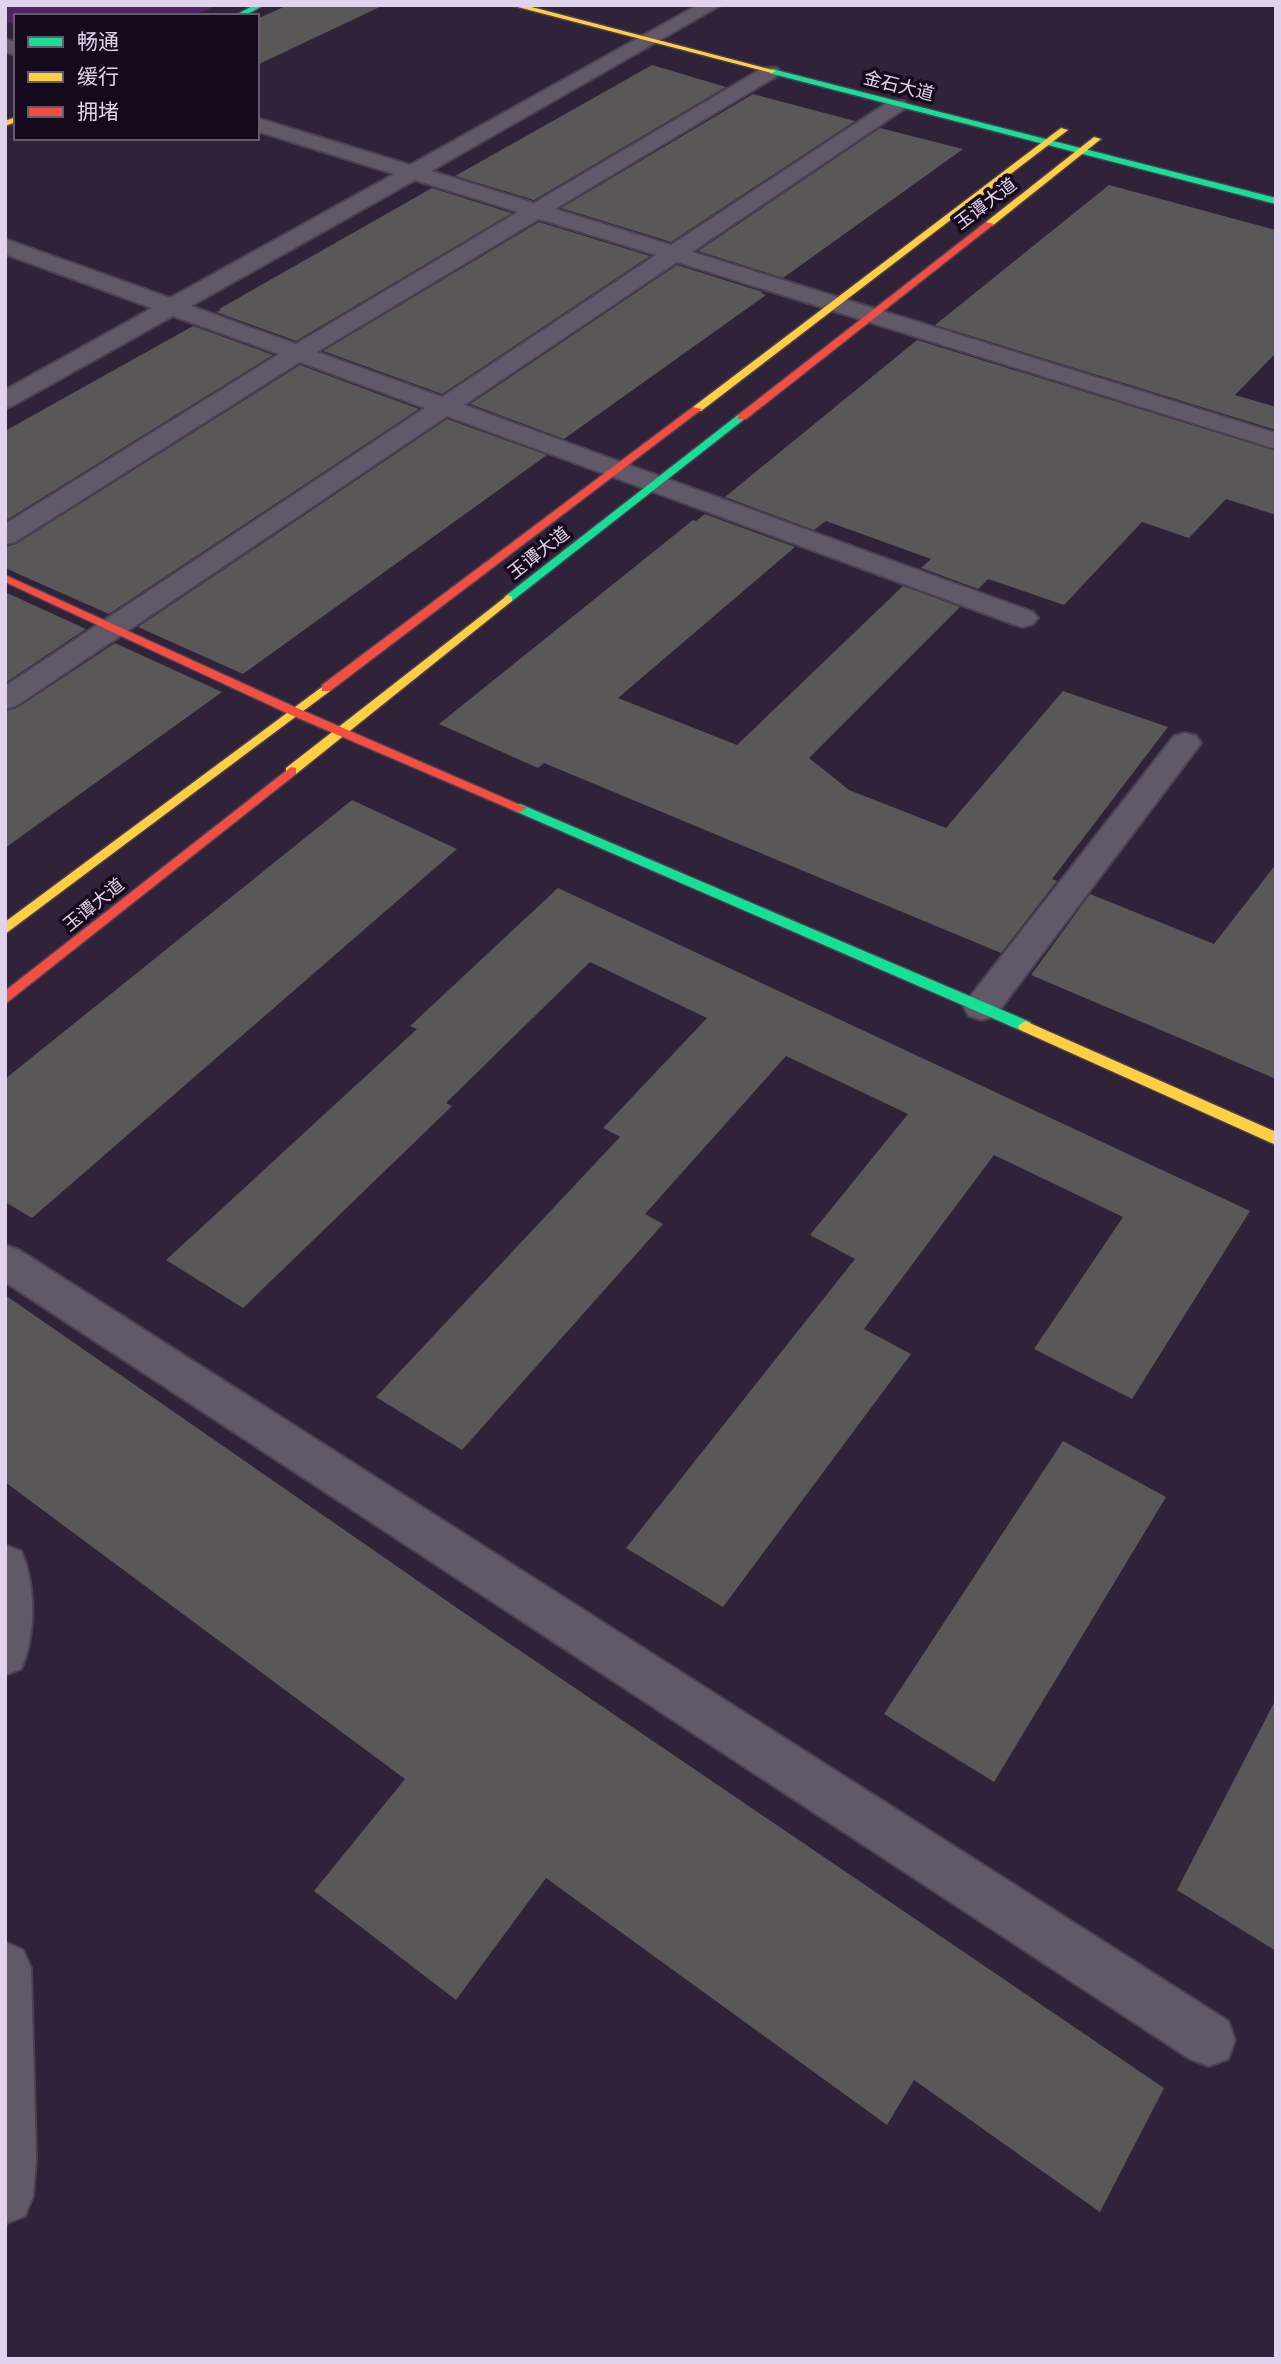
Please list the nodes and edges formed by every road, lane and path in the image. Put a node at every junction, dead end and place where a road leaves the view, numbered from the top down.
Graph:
1 (260, 5) edge
2 (513, 5) edge
3 (579, 5) edge
4 (712, 5) edge
5 (242, 14) edge
6 (660, 34) junction
7 (770, 72) junction
8 (897, 105) junction
9 (259, 125) edge
10 (1064, 131) junction
11 (1097, 139) junction
12 (1049, 143) junction
13 (1084, 152) junction
14 (411, 172) junction
15 (1276, 185) edge
16 (1276, 201) edge
17 (535, 211) junction
18 (5, 246) edge
19 (673, 253) junction
20 (833, 303) junction
21 (171, 307) junction
22 (870, 315) junction
23 (298, 353) junction
24 (5, 400) edge
25 (446, 407) junction
26 (1276, 441) edge
27 (618, 470) junction
28 (656, 484) junction
29 (5, 536) edge
30 (5, 578) edge
31 (1023, 618) dead end
32 (111, 629) junction
33 (5, 700) edge
34 (293, 711) junction
35 (340, 731) junction
36 (1185, 743) dead end
37 (5, 929) edge
38 (5, 999) edge
39 (982, 1007) junction
40 (1276, 1139) edge
41 (5, 1261) edge
42 (5, 1565) edge
43 (5, 1654) edge
44 (5, 1968) edge
45 (1209, 2040) dead end
46 (5, 2196) edge

1 - 5 main road
2 - 6 main road, 金石大道
3 - 6 main road, 金石大道
4 - 6 street
6 - 7 main road, 金石大道
6 - 10 main road, 金石大道
6 - 14 street
7 - 8 main road, 金石大道
7 - 17 street
8 - 12 main road, 金石大道
8 - 19 street
9 - 14 street
10 - 11 main road, 金石大道
10 - 12 main road, 玉谭大道
11 - 13 main road, 玉谭大道
11 - 15 main road, 金石大道
12 - 13 main road, 金石大道
12 - 20 main road, 玉谭大道
13 - 16 main road, 金石大道
13 - 22 main road, 玉谭大道
14 - 17 street
14 - 21 street
17 - 19 street
17 - 23 street
18 - 21 street
19 - 20 street
19 - 25 street
20 - 22 street
20 - 27 main road, 玉谭大道
21 - 23 street
21 - 24 street
22 - 26 street
22 - 28 main road, 玉谭大道
23 - 25 street
23 - 29 street
25 - 27 street
25 - 32 street
27 - 28 street
27 - 34 main road, 玉谭大道
28 - 31 street
28 - 35 main road, 玉谭大道
30 - 32 main road
32 - 33 street
32 - 34 main road
34 - 35 main road
34 - 37 main road, 玉谭大道
35 - 38 main road, 玉谭大道
35 - 39 main road
36 - 39 street
39 - 40 main road
41 - 45 street
42 - 43 street
44 - 46 street

